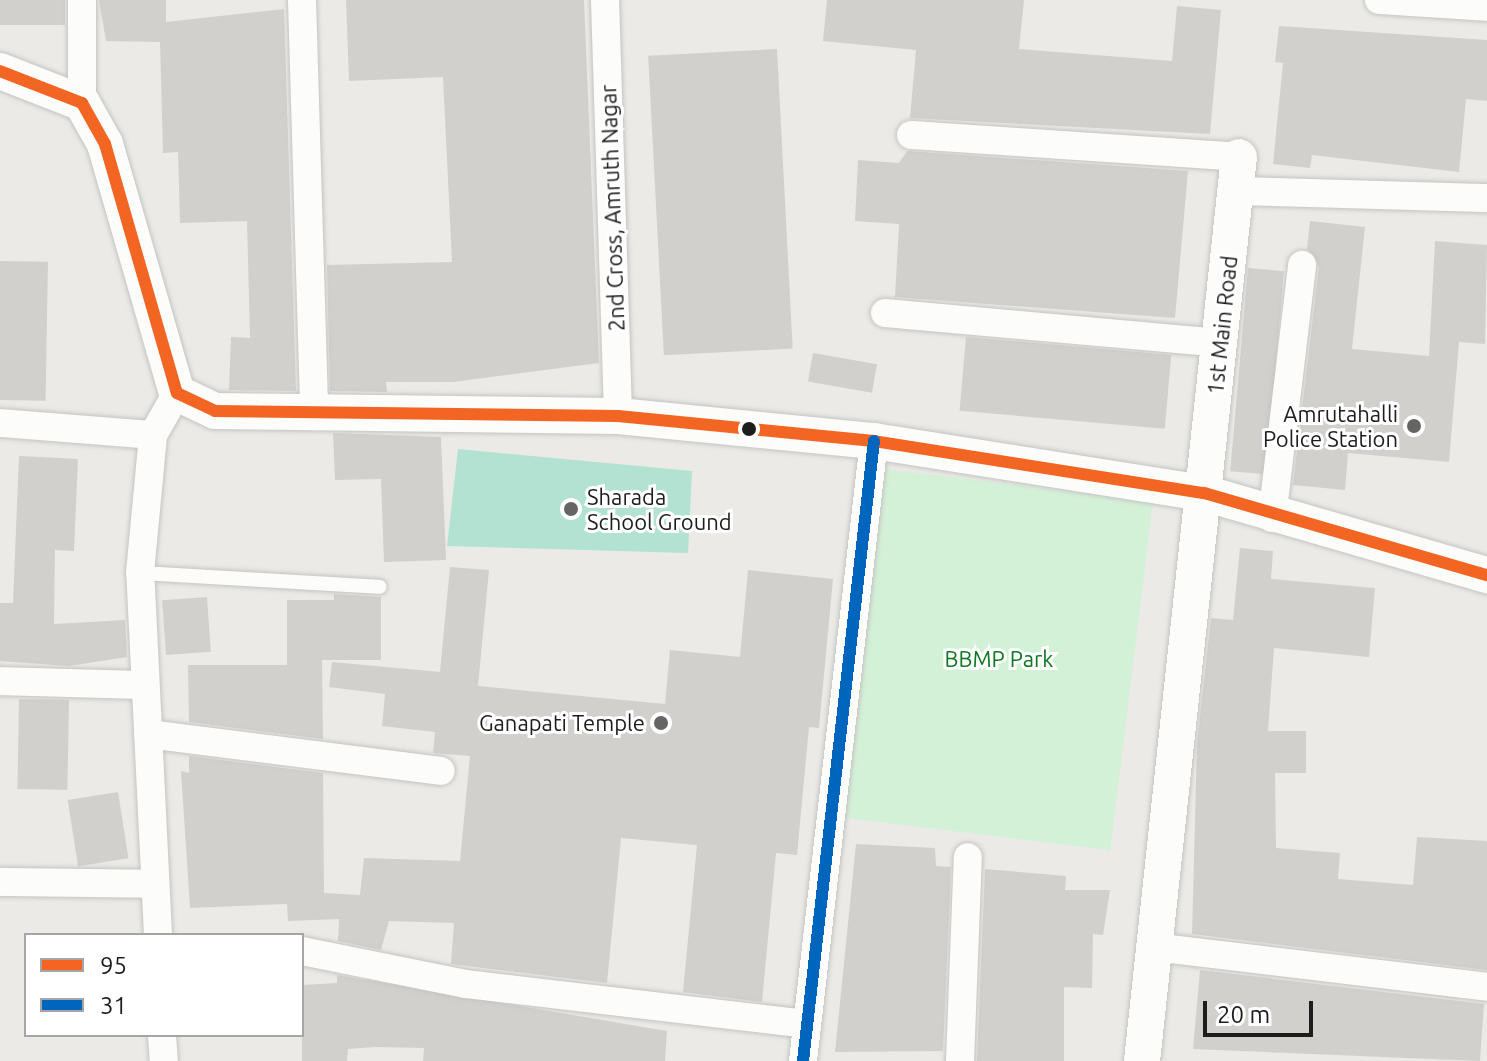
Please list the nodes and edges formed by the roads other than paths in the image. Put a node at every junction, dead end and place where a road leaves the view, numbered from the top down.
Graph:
1 (82, 0) edge
2 (302, 0) edge
3 (605, 0) edge
4 (1379, 0) edge
5 (1487, 7) edge
6 (0, 71) edge
7 (82, 103) junction
8 (911, 135) dead end
9 (1238, 174) junction
10 (1487, 198) edge
11 (1302, 265) dead end
12 (885, 313) dead end
13 (1220, 343) junction
14 (177, 393) junction
15 (314, 412) junction
16 (618, 416) junction
17 (0, 423) edge
18 (153, 435) junction
19 (874, 441) junction
20 (1204, 493) junction
21 (1272, 518) junction
22 (140, 573) junction
23 (1487, 575) edge
24 (380, 587) dead end
25 (0, 681) edge
26 (145, 685) junction
27 (148, 734) junction
28 (441, 771) dead end
29 (968, 857) dead end
30 (0, 882) edge
31 (155, 884) junction
32 (158, 933) edge
33 (1154, 947) junction
34 (304, 951) edge
35 (1487, 987) edge
36 (807, 1024) junction
37 (162, 1037) edge
38 (164, 1061) edge
39 (803, 1061) edge
40 (960, 1061) edge
41 (1142, 1061) edge

1 - 7 street
2 - 15 street
3 - 16 street, 2nd Cross, Amruth Nagar
4 - 5 street
6 - 7 street
7 - 14 street
8 - 9 street
9 - 10 street
9 - 13 street, 1st Main Road
11 - 21 street
12 - 13 street
13 - 20 street, 1st Main Road
14 - 15 street
14 - 18 street
15 - 16 street
16 - 19 street
17 - 18 street
18 - 22 street
19 - 20 street
19 - 36 street
20 - 21 street
20 - 33 street, 1st Main Road
21 - 23 street
22 - 24 lane
22 - 26 street
25 - 26 street
26 - 27 street
27 - 28 street
27 - 31 street
29 - 40 street
30 - 31 street
31 - 32 street
33 - 35 street
33 - 41 street, 1st Main Road
34 - 36 street
36 - 39 street
37 - 38 street

